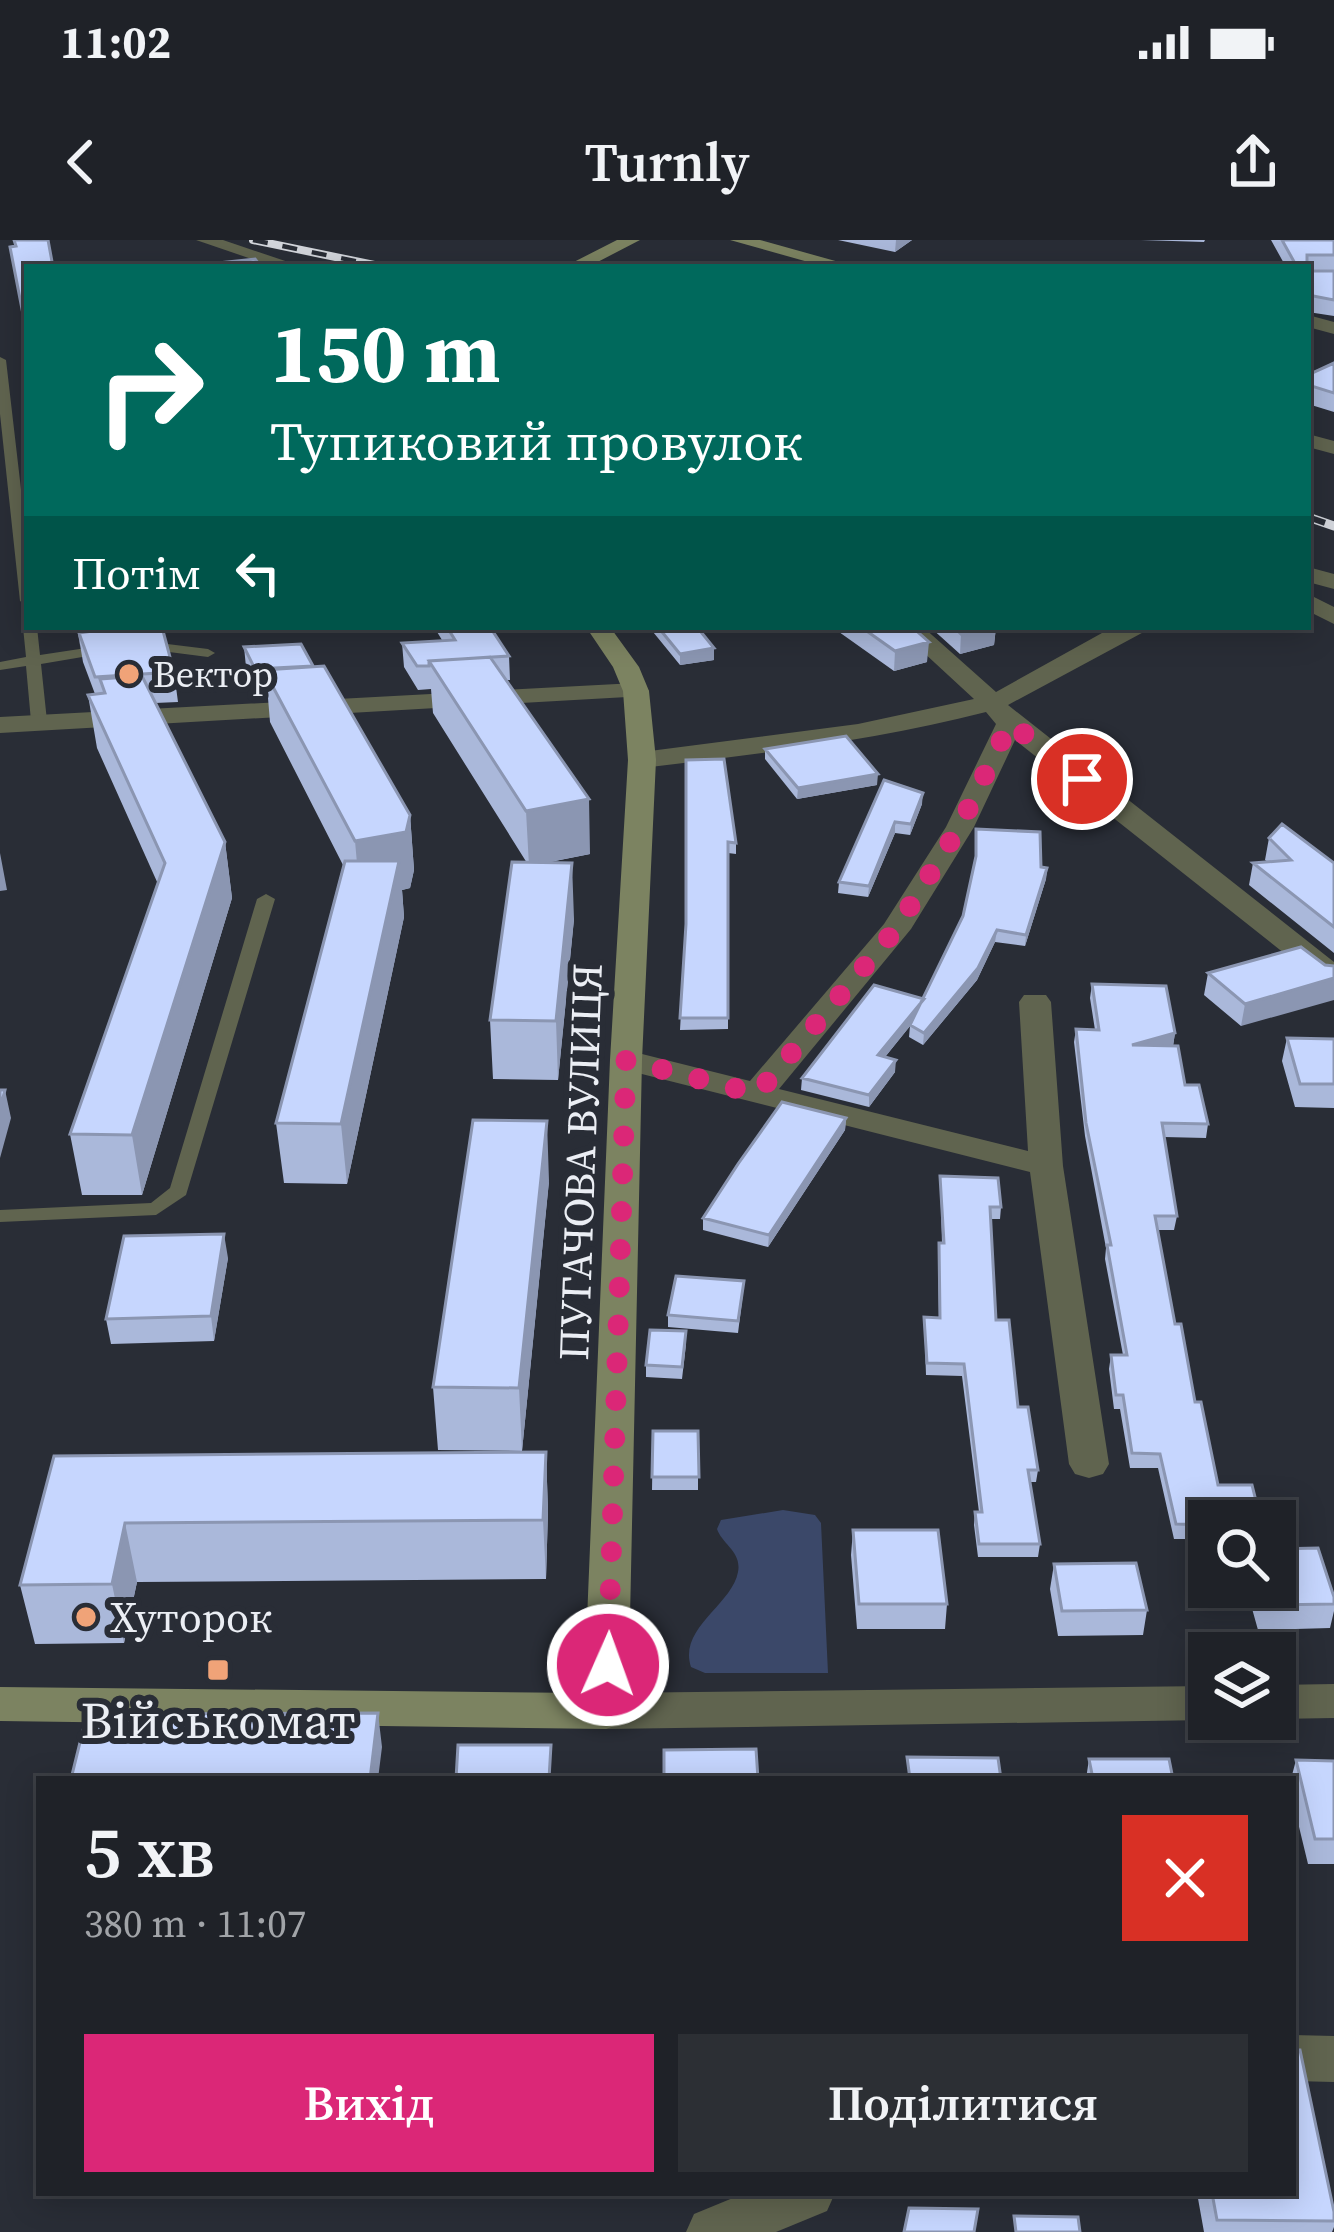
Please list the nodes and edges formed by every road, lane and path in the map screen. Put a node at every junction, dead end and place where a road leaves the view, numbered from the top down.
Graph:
1 (205, 240) edge
2 (631, 240) edge
3 (739, 240) edge
4 (284, 264) edge
5 (579, 264) edge
6 (836, 264) edge
7 (0, 360) edge
8 (24, 574) edge
9 (30, 630) edge
10 (600, 630) edge
11 (912, 630) edge
12 (1129, 630) edge
13 (208, 653) dead end
14 (34, 659) junction
15 (0, 665) edge
16 (636, 691) junction
17 (1001, 713) junction
18 (39, 721) junction
19 (0, 725) edge
20 (642, 760) junction
21 (266, 899) dead end
22 (1334, 977) edge
23 (1035, 1002) dead end
24 (626, 1060) junction
25 (757, 1094) junction
26 (1046, 1166) junction
27 (0, 1216) edge
28 (1089, 1464) dead end
29 (1334, 1701) edge
30 (1188, 1702) edge
31 (1296, 1702) edge
32 (0, 1704) edge
33 (606, 1712) junction
34 (1296, 2058) edge
35 (1334, 2060) edge
36 (801, 2196) edge
37 (713, 2232) edge

1 - 4 street
2 - 5 street
3 - 6 street
7 - 8 lane
9 - 14 lane
10 - 16 street, ПУГАЧОВА ВУЛИЦЯ
11 - 17 street
12 - 17 street
13 - 14 lane
14 - 15 lane
14 - 18 lane
16 - 18 street
16 - 20 street, ПУГАЧОВА ВУЛИЦЯ
17 - 20 street
17 - 22 street
17 - 25 street
18 - 19 street
20 - 24 street, ПУГАЧОВА ВУЛИЦЯ
21 - 27 lane
23 - 26 street
24 - 25 street
24 - 33 street, ПУГАЧОВА ВУЛИЦЯ
25 - 26 street
26 - 28 street
29 - 31 street
30 - 33 street
32 - 33 street
34 - 35 street
36 - 37 street

